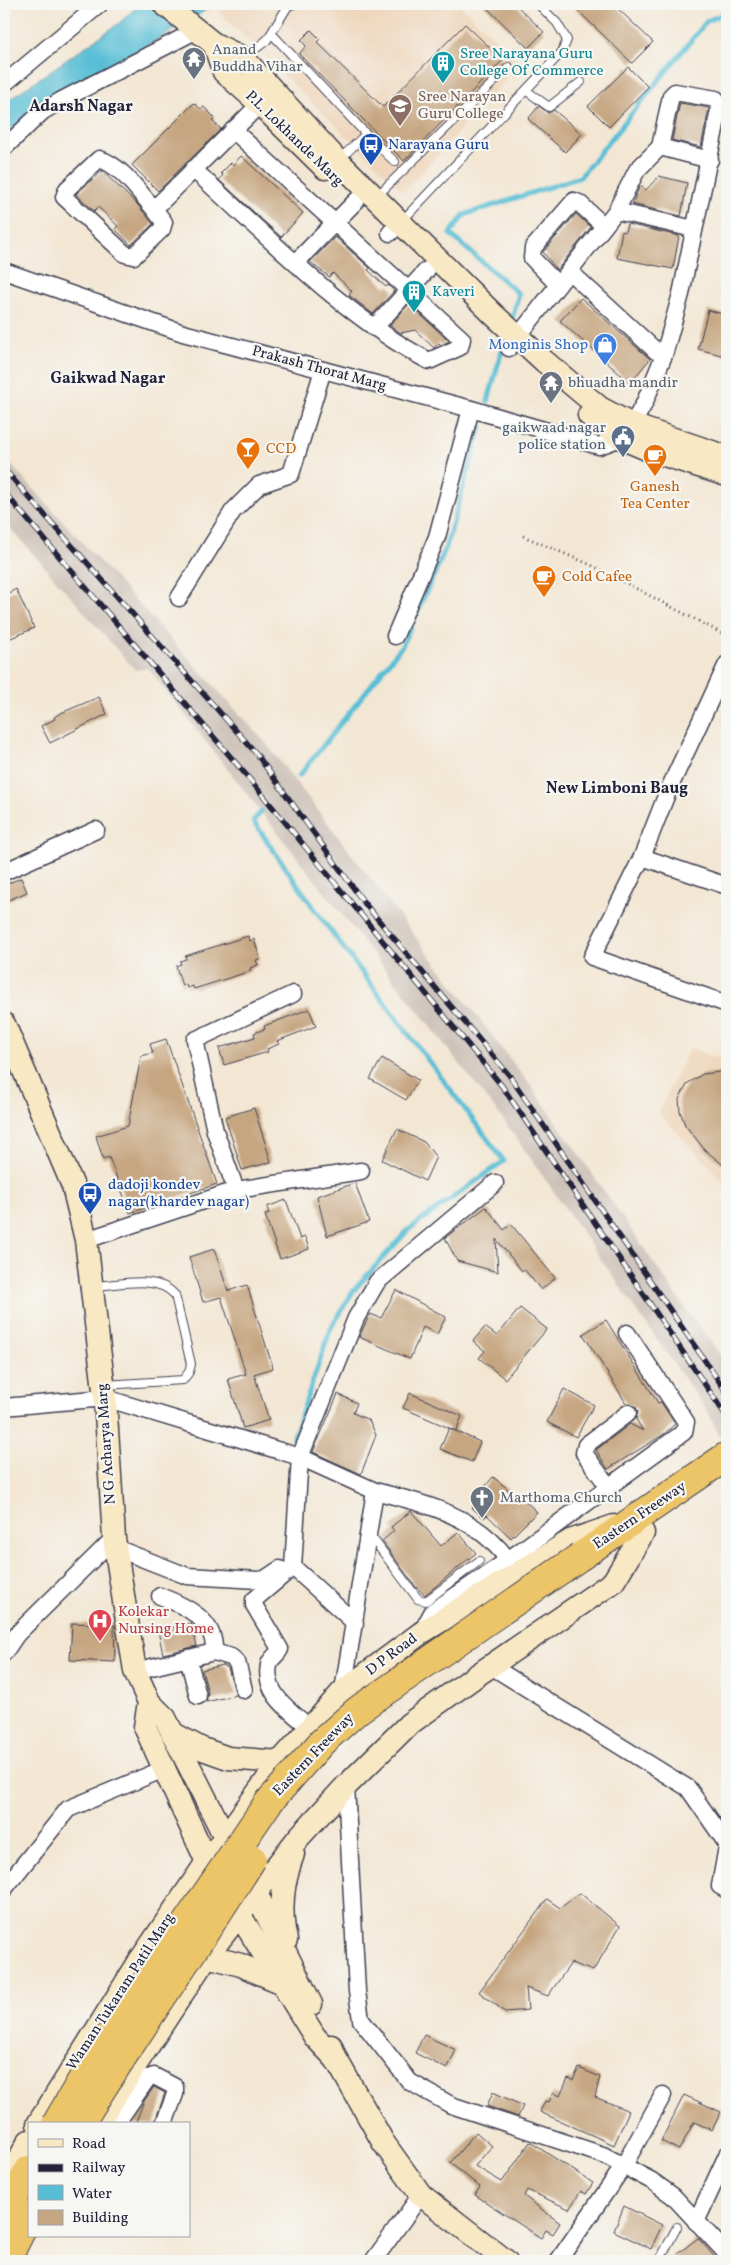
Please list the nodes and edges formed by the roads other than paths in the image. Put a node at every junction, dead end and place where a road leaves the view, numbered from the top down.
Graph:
1 (100, 4) edge
2 (164, 4) edge
3 (293, 4) edge
4 (538, 4) edge
5 (202, 34) junction
6 (272, 34) junction
7 (234, 65) junction
8 (508, 67) dead end
9 (581, 82) dead end
10 (4, 84) edge
11 (526, 91) junction
12 (260, 104) junction
13 (233, 130) junction
14 (366, 134) junction
15 (660, 147) junction
16 (4, 148) edge
17 (710, 160) junction
18 (338, 161) junction
19 (396, 162) dead end
20 (193, 169) junction
21 (366, 199) junction
22 (154, 209) junction
23 (616, 211) junction
24 (335, 222) junction
25 (604, 226) junction
26 (395, 228) junction
27 (694, 229) junction
28 (296, 262) junction
29 (427, 270) junction
30 (4, 271) edge
31 (569, 271) junction
32 (558, 285) junction
33 (409, 289) junction
34 (374, 328) junction
35 (514, 343) junction
36 (664, 355) junction
37 (323, 370) junction
38 (471, 409) junction
39 (626, 432) junction
40 (727, 457) edge
41 (727, 475) edge
42 (179, 598) dead end
43 (395, 636) dead end
44 (727, 664) edge
45 (96, 830) dead end
46 (642, 857) junction
47 (4, 872) edge
48 (727, 886) edge
49 (293, 994) dead end
50 (727, 1004) edge
51 (4, 1024) edge
52 (362, 1171) dead end
53 (495, 1183) dead end
54 (236, 1190) junction
55 (86, 1240) junction
56 (92, 1286) junction
57 (627, 1333) dead end
58 (105, 1392) junction
59 (4, 1407) edge
60 (628, 1414) dead end
61 (295, 1455) junction
62 (727, 1456) edge
63 (727, 1476) edge
64 (608, 1486) junction
65 (697, 1487) junction
66 (375, 1491) junction
67 (638, 1526) junction
68 (368, 1534) junction
69 (115, 1543) junction
70 (508, 1560) junction
71 (479, 1561) dead end
72 (586, 1564) junction
73 (293, 1567) junction
74 (160, 1596) dead end
75 (355, 1623) junction
76 (421, 1633) junction
77 (4, 1652) edge
78 (214, 1652) junction
79 (188, 1658) junction
80 (491, 1666) junction
81 (135, 1671) junction
82 (244, 1690) dead end
83 (343, 1691) junction
84 (198, 1696) dead end
85 (149, 1702) junction
86 (310, 1728) junction
87 (172, 1733) junction
88 (280, 1762) junction
89 (164, 1769) junction
90 (346, 1786) junction
91 (299, 1837) junction
92 (224, 1839) junction
93 (727, 1845) edge
94 (207, 1862) junction
95 (4, 1888) edge
96 (727, 1890) edge
97 (257, 1893) junction
98 (239, 1914) junction
99 (207, 1956) junction
100 (287, 1978) junction
101 (127, 2093) junction
102 (663, 2095) dead end
103 (39, 2122) edge
104 (57, 2122) edge
105 (81, 2122) edge
106 (100, 2122) edge
107 (117, 2122) edge
108 (165, 2122) edge
109 (28, 2143) edge
110 (727, 2156) edge
111 (623, 2167) junction
112 (28, 2172) edge
113 (4, 2187) edge
114 (421, 2195) junction
115 (4, 2214) edge
116 (28, 2217) edge
117 (696, 2222) junction
118 (677, 2226) dead end
119 (31, 2238) edge
120 (727, 2254) edge
121 (6, 2261) edge
122 (19, 2261) edge
123 (373, 2261) edge
124 (506, 2261) edge
125 (558, 2261) edge
126 (659, 2261) edge

1 - 10 street
2 - 5 main road, P.L. Lokhande Marg
3 - 6 lane
4 - 11 lane
5 - 7 main road, P.L. Lokhande Marg
5 - 16 street
6 - 7 lane
6 - 14 lane
7 - 12 main road, P.L. Lokhande Marg
7 - 18 main road, P.L. Lokhande Marg
8 - 21 lane
9 - 11 lane
11 - 26 lane
12 - 13 street
12 - 21 main road, P.L. Lokhande Marg
13 - 20 street
13 - 24 street
14 - 18 lane
14 - 19 lane
15 - 17 street
15 - 17 street
15 - 23 street
17 - 27 street
18 - 21 main road, P.L. Lokhande Marg
20 - 22 street
20 - 28 street
21 - 24 street
21 - 26 main road, P.L. Lokhande Marg
22 - 22 street
23 - 25 street
23 - 27 street
24 - 28 street
24 - 33 street
25 - 31 street
25 - 32 street
26 - 29 main road, P.L. Lokhande Marg
26 - 35 main road, P.L. Lokhande Marg
27 - 36 street
28 - 34 street
29 - 33 street
29 - 35 main road, P.L. Lokhande Marg
30 - 37 street, Prakash Thorat Marg
31 - 32 street
31 - 36 street
32 - 35 street
33 - 34 street
33 - 34 street
35 - 39 main road, P.L. Lokhande Marg
36 - 39 street
37 - 38 street, Prakash Thorat Marg
37 - 42 street
38 - 39 street, Prakash Thorat Marg
38 - 43 street
39 - 40 main road, P.L. Lokhande Marg
39 - 41 main road, P.L. Lokhande Marg
44 - 46 street
45 - 47 street
46 - 48 street
46 - 50 street
49 - 54 street
51 - 55 main road, N G Acharya Marg
52 - 54 street
53 - 61 street
54 - 55 street
55 - 56 main road, N G Acharya Marg
56 - 58 main road, N G Acharya Marg
56 - 58 lane
57 - 64 street
58 - 59 street
58 - 61 street
58 - 69 main road, N G Acharya Marg
60 - 64 street
61 - 66 street
61 - 69 street
61 - 73 street
62 - 65 highway, Eastern Freeway
63 - 65 highway, Eastern Freeway
64 - 70 street
65 - 67 highway, Eastern Freeway
66 - 68 street
66 - 70 street
67 - 72 highway, Eastern Freeway
67 - 76 main road, D P Road
67 - 80 main road
68 - 71 lane
68 - 75 street
69 - 77 street
69 - 81 main road, N G Acharya Marg
70 - 76 street
72 - 104 highway, Eastern Freeway, bridge
72 - 105 highway, Eastern Freeway, bridge
73 - 75 street
73 - 86 street
74 - 78 street
75 - 83 street
76 - 83 main road, D P Road
78 - 79 street
78 - 82 street
79 - 81 street
79 - 84 street
80 - 90 main road
80 - 93 street
81 - 85 main road, N G Acharya Marg
83 - 86 main road, D P Road
85 - 87 main road
85 - 89 main road
86 - 88 main road, D P Road
87 - 88 main road
87 - 92 main road
88 - 92 main road, D P Road
89 - 94 main road
89 - 95 street
90 - 91 main road
90 - 111 street
91 - 97 main road
91 - 100 main road
92 - 94 main road, D P Road
92 - 97 main road
93 - 96 street
94 - 98 main road
94 - 103 main road, Waman Tukaram Patil Marg
97 - 98 main road
97 - 100 main road
98 - 99 main road
98 - 100 main road
99 - 100 main road
99 - 101 main road
100 - 114 main road
101 - 106 main road
101 - 107 street
101 - 108 street
102 - 111 street
109 - 113 main road
110 - 117 street
111 - 117 street
111 - 125 street
112 - 115 highway
114 - 123 street
114 - 124 main road
116 - 121 highway
117 - 120 street
118 - 126 lane
119 - 122 main road

